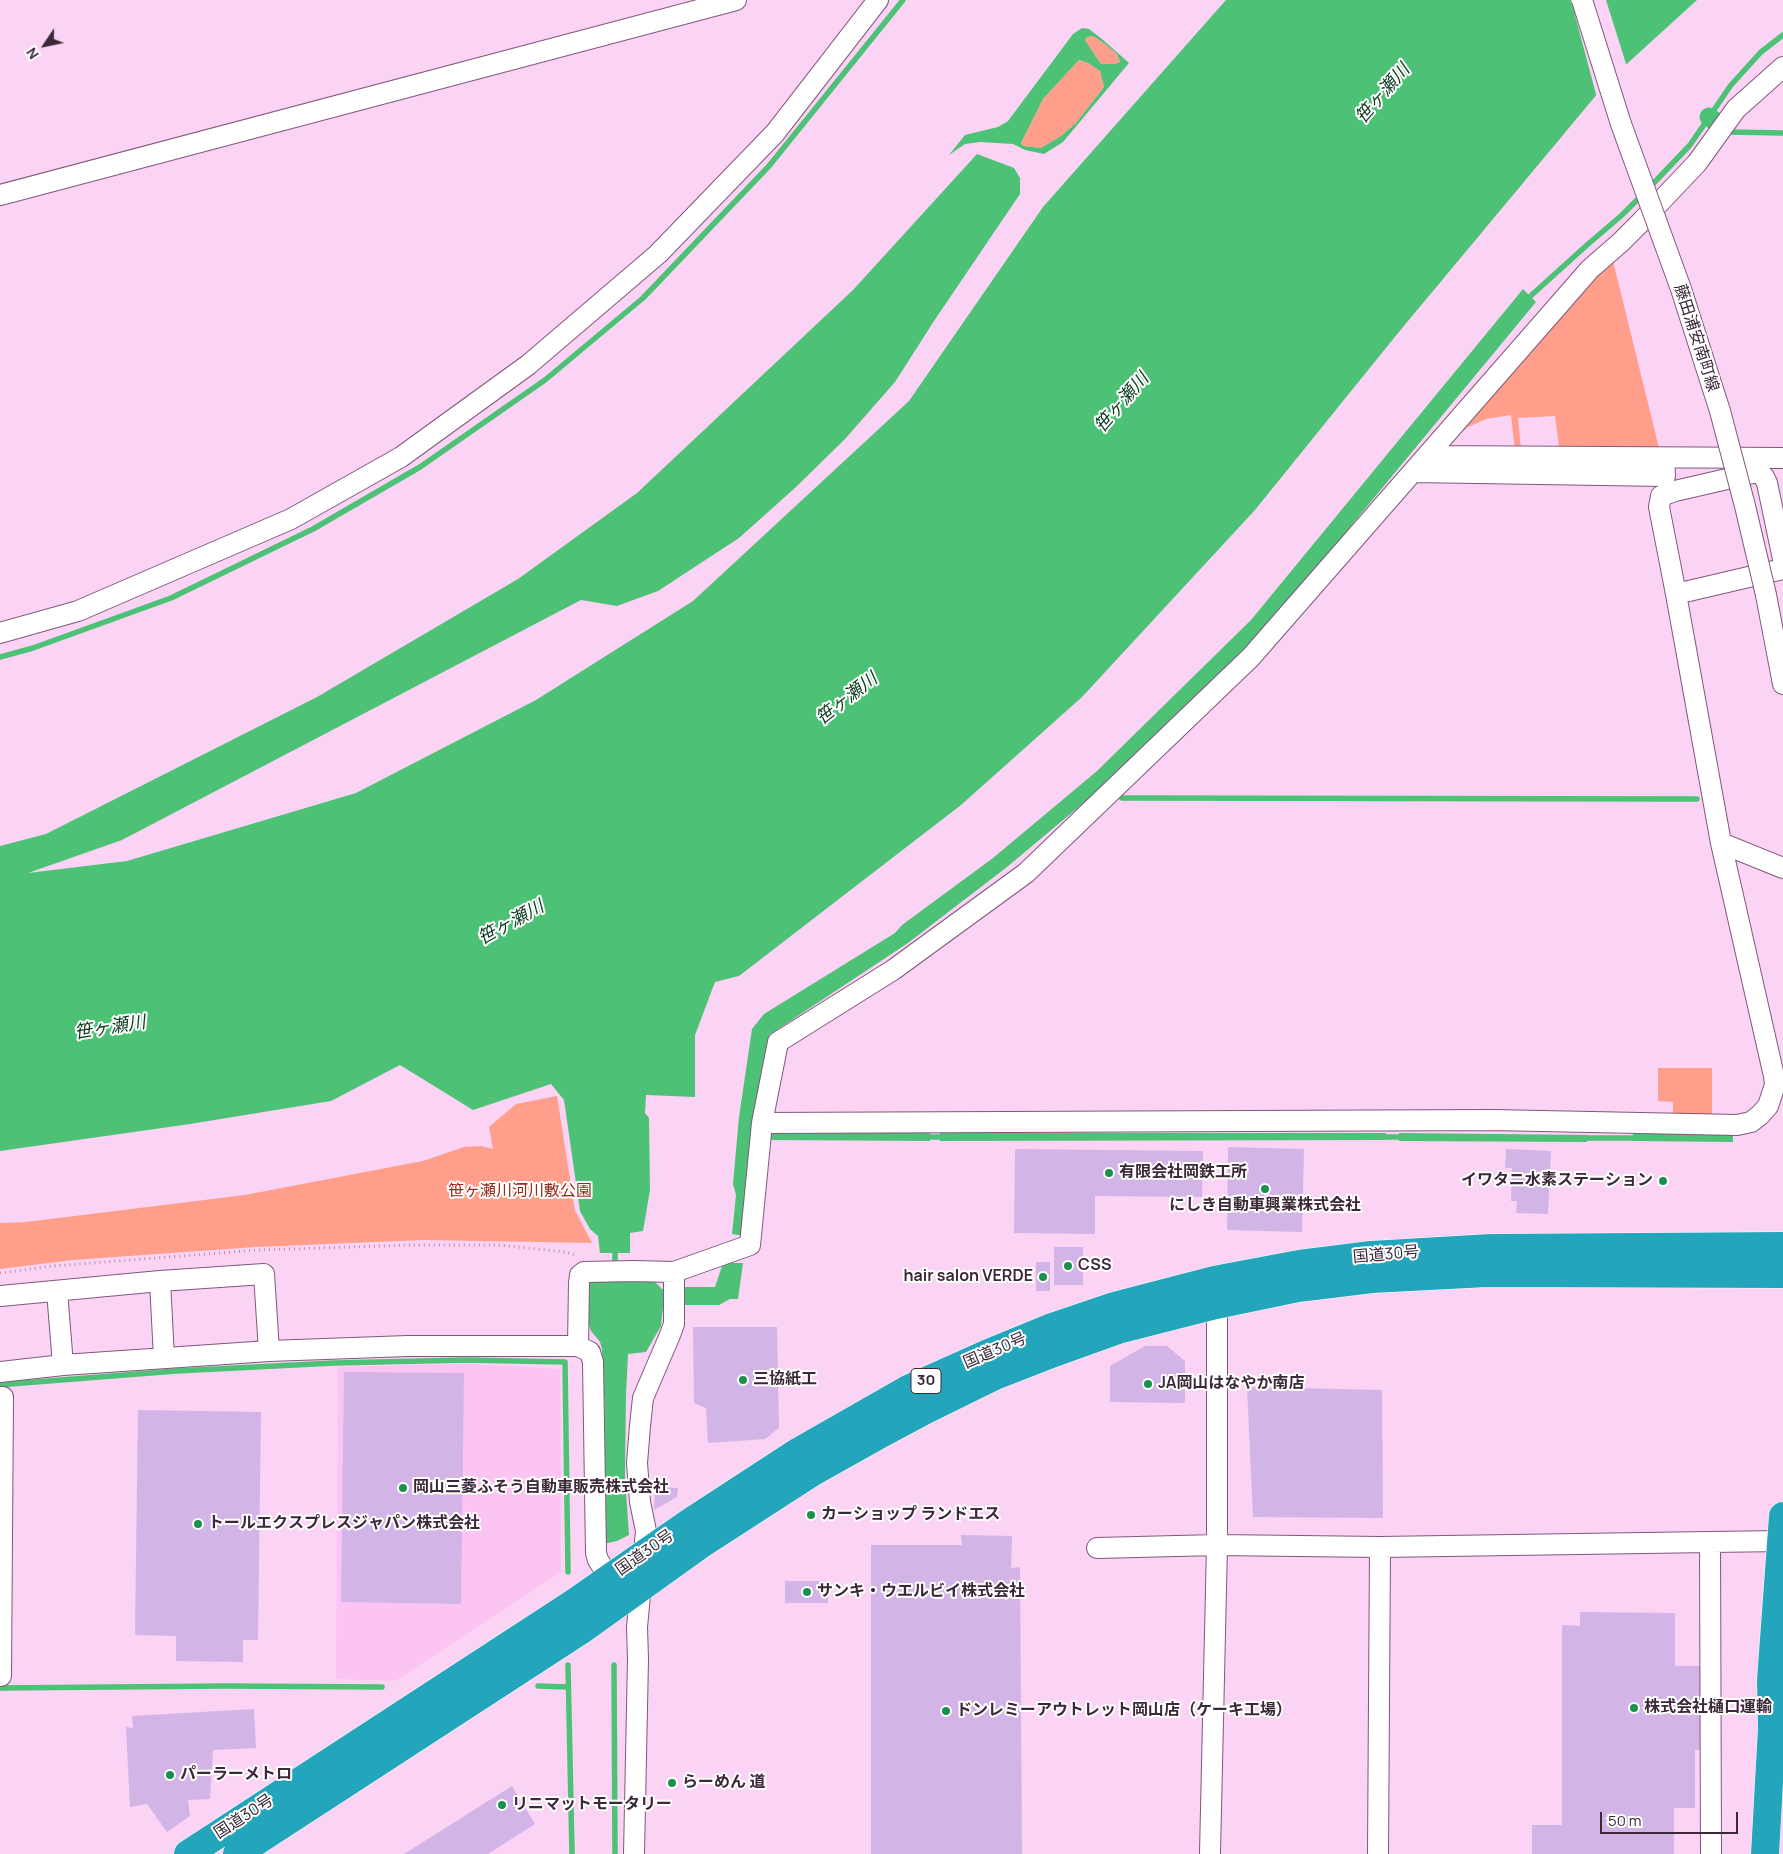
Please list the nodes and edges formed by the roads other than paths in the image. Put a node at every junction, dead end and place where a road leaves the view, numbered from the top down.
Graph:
1 (736, 0) edge
2 (878, 0) edge
3 (1582, 0) edge
4 (1783, 67) edge
5 (0, 196) edge
6 (1428, 456) junction
7 (1668, 458) junction
8 (1783, 458) edge
9 (1414, 472) junction
10 (1675, 491) junction
11 (1783, 559) edge
12 (1783, 570) edge
13 (1676, 594) junction
14 (0, 633) edge
15 (1783, 684) edge
16 (1721, 843) junction
17 (1783, 868) edge
18 (761, 1132) junction
19 (1783, 1246) edge
20 (1783, 1274) edge
21 (674, 1279) junction
22 (160, 1280) junction
23 (57, 1291) junction
24 (0, 1296) edge
25 (1216, 1304) junction
26 (578, 1346) junction
27 (269, 1351) junction
28 (164, 1358) junction
29 (63, 1365) junction
30 (0, 1372) edge
31 (0, 1397) edge
32 (1782, 1532) edge
33 (1710, 1542) junction
34 (1217, 1545) junction
35 (1380, 1547) junction
36 (1096, 1548) dead end
37 (644, 1554) junction
38 (625, 1588) junction
39 (0, 1676) edge
40 (1783, 1679) edge
41 (1772, 1728) junction
42 (1210, 1853) edge
43 (188, 1854) edge
44 (237, 1854) edge
45 (634, 1854) edge
46 (1378, 1854) edge
47 (1711, 1854) edge
48 (1765, 1854) edge

1 - 5 street
2 - 14 street
3 - 15 street, 藤田浦安南町線, bridge
4 - 6 street
6 - 7 street
6 - 9 street
7 - 8 street
7 - 9 street
7 - 10 street
9 - 18 street
10 - 11 street
10 - 13 street
12 - 13 street
13 - 16 street
16 - 17 street
16 - 18 street
18 - 21 street
19 - 37 highway, 国道30号 / 30
20 - 25 highway, 国道30号 / 30
21 - 26 street
21 - 37 street
22 - 23 street
22 - 27 street
22 - 28 street
23 - 24 street
23 - 29 street
25 - 34 street
25 - 38 highway, 国道30号 / 30
26 - 27 street
26 - 38 street
27 - 28 street
28 - 29 street
29 - 30 street
31 - 39 street
32 - 33 street
32 - 41 highway
33 - 35 street
33 - 47 street
34 - 35 street
34 - 36 street
34 - 42 street
35 - 46 street
37 - 38 highway, 国道30号 / 30
38 - 43 highway, 国道30号 / 30
38 - 44 highway, 国道30号 / 30
38 - 45 street
40 - 41 highway
41 - 48 highway

